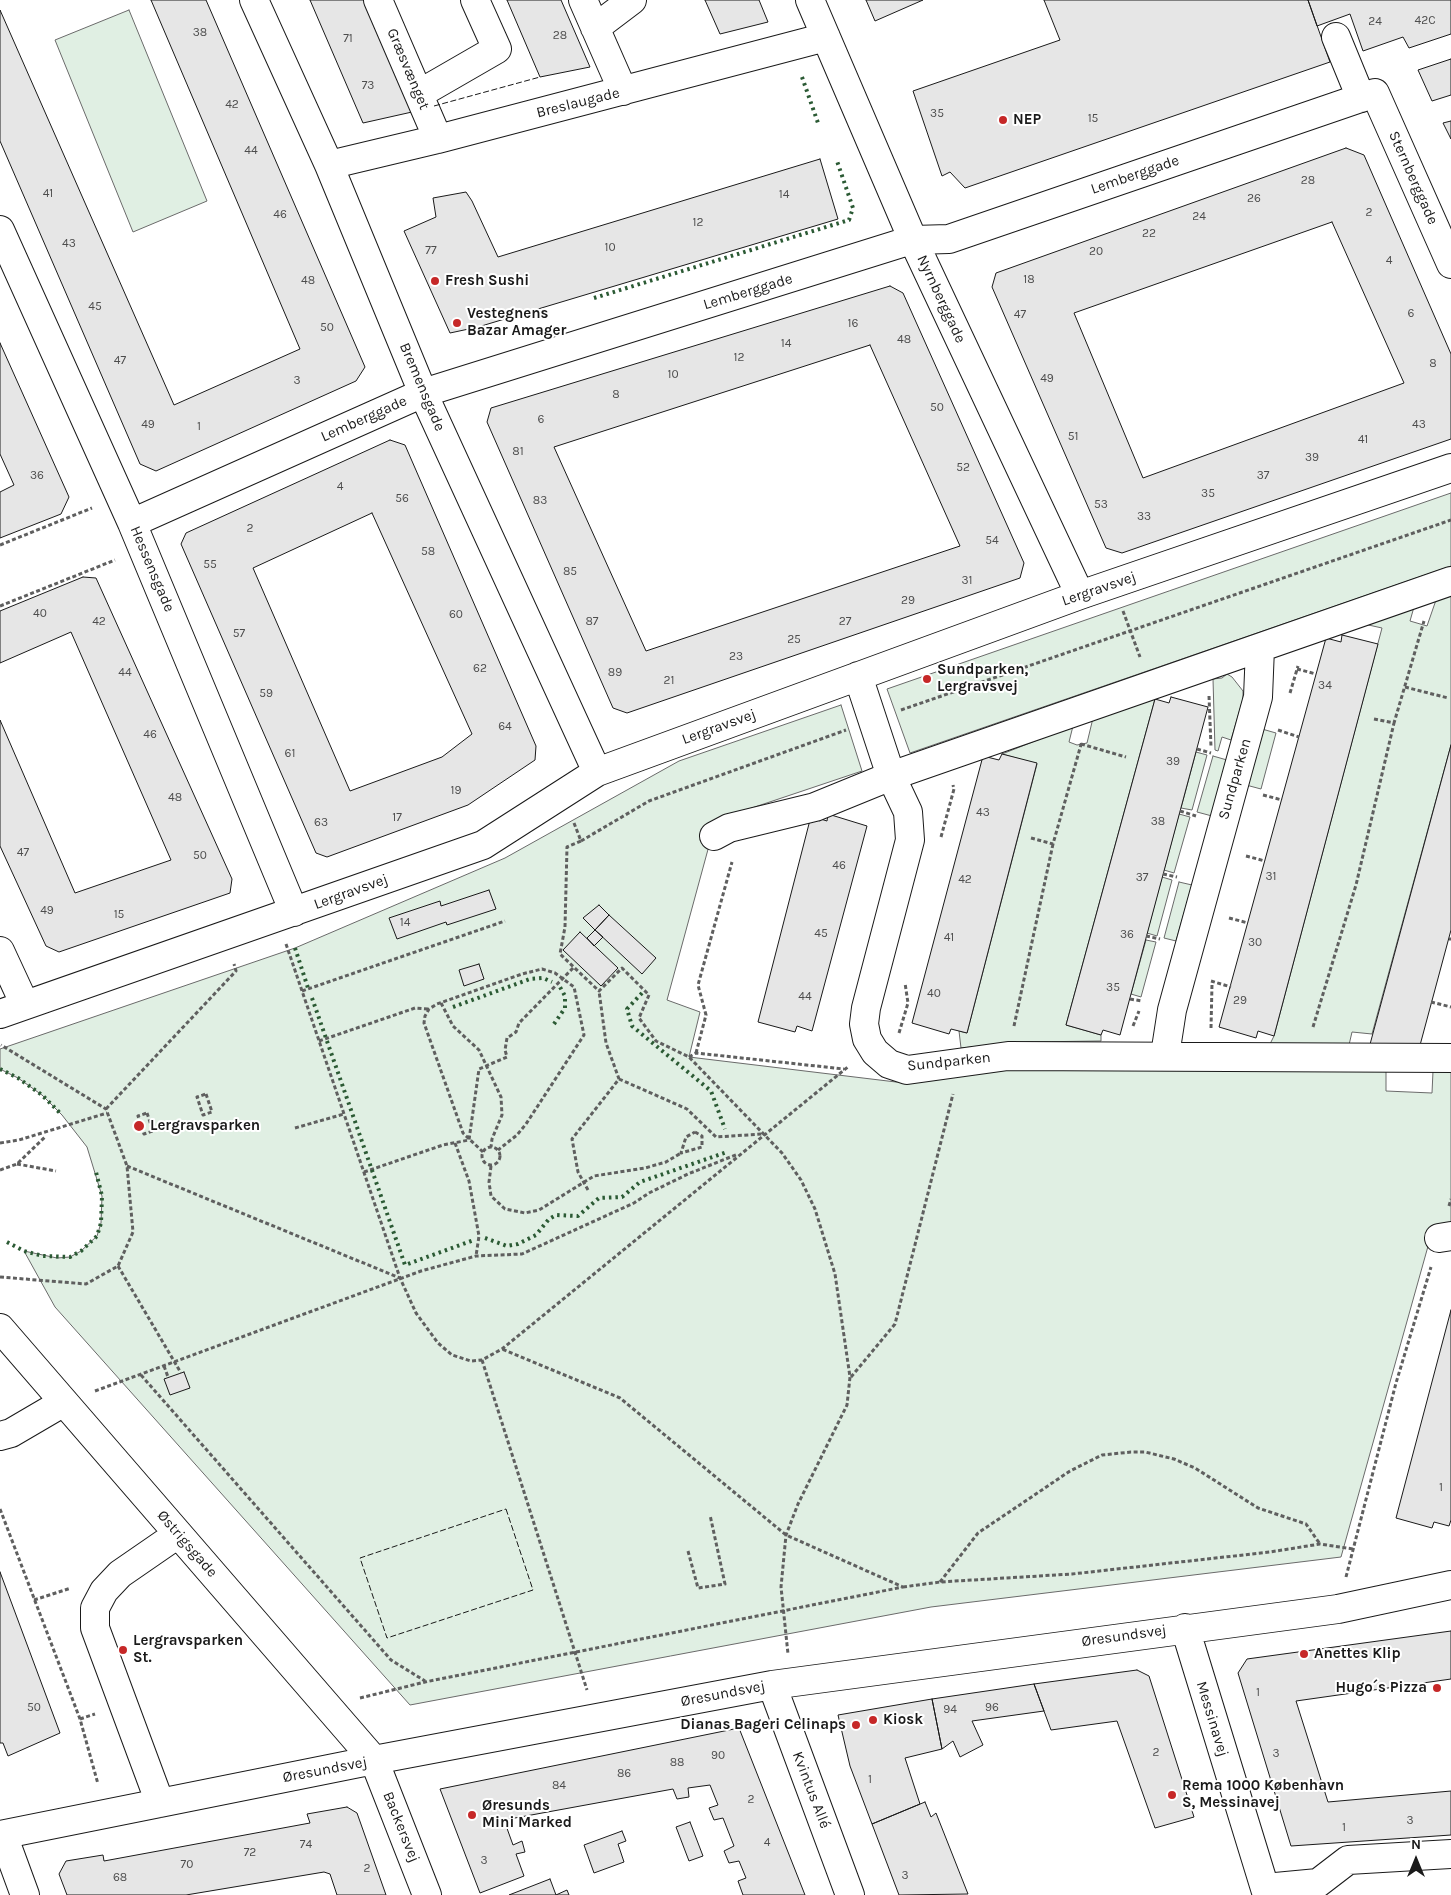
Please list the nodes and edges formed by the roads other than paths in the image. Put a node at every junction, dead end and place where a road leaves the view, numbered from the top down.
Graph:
1 (254, 0) edge
2 (378, 0) edge
3 (475, 0) edge
4 (583, 0) edge
5 (632, 0) edge
6 (810, 0) edge
7 (595, 28) junction
8 (826, 37) junction
9 (1336, 37) dead end
10 (622, 91) junction
11 (418, 94) junction
12 (1368, 95) junction
13 (438, 139) junction
14 (329, 165) junction
15 (0, 230) edge
16 (914, 240) junction
17 (1451, 264) edge
18 (423, 393) junction
19 (1451, 468) edge
20 (132, 523) junction
21 (1443, 583) edge
22 (1080, 595) junction
23 (1260, 648) junction
24 (858, 676) junction
25 (598, 772) junction
26 (891, 776) junction
27 (714, 836) dead end
28 (294, 912) junction
29 (0, 951) edge
30 (12, 1010) edge
31 (1165, 1056) junction
32 (1451, 1058) edge
33 (0, 1328) edge
34 (64, 1402) junction
35 (0, 1436) edge
36 (178, 1534) junction
37 (1451, 1585) edge
38 (1185, 1628) junction
39 (781, 1683) junction
40 (374, 1760) junction
41 (160, 1803) junction
42 (2, 1835) edge
43 (1451, 1854) edge
44 (1325, 1889) edge
45 (1266, 1891) edge
46 (25, 1895) edge
47 (427, 1895) edge
48 (850, 1895) edge

1 - 14 street, Bremensgade
2 - 11 street, Græsvænget
3 - 11 street
4 - 7 street
5 - 7 street
6 - 8 street, Nyrnberggade
7 - 10 street
8 - 10 street, Breslaugade
8 - 16 street, Nyrnberggade
9 - 12 street, Sternberggade
10 - 13 street, Breslaugade
11 - 13 street, Græsvænget
12 - 16 street, Lemberggade
12 - 17 street, Sternberggade
13 - 14 street, Breslaugade
14 - 18 street, Bremensgade
15 - 20 street, Hessensgade
16 - 18 street, Lemberggade
16 - 22 street, Nyrnberggade
18 - 20 street, Lemberggade
18 - 25 street, Bremensgade
19 - 22 street, Lergravsvej
20 - 28 street, Hessensgade
21 - 23 street
22 - 24 street, Lergravsvej
23 - 26 street
23 - 31 street, Sundparken
24 - 25 street, Lergravsvej
24 - 26 street
25 - 28 street, Lergravsvej
26 - 27 street
26 - 31 street, Sundparken
28 - 30 street, Lergravsvej
29 - 30 street
31 - 32 street, Sundparken
33 - 34 street, Østrigsgade
34 - 35 street
34 - 36 street, Østrigsgade
36 - 40 street, Østrigsgade
36 - 41 street
37 - 38 street, Øresundsvej
38 - 39 street, Øresundsvej
38 - 45 street, Messinavej
39 - 40 street, Øresundsvej
39 - 48 street, Kvintus Allé
40 - 41 street, Øresundsvej
40 - 47 street, Backersvej
41 - 42 street, Øresundsvej
42 - 46 street
43 - 44 street
44 - 45 street

